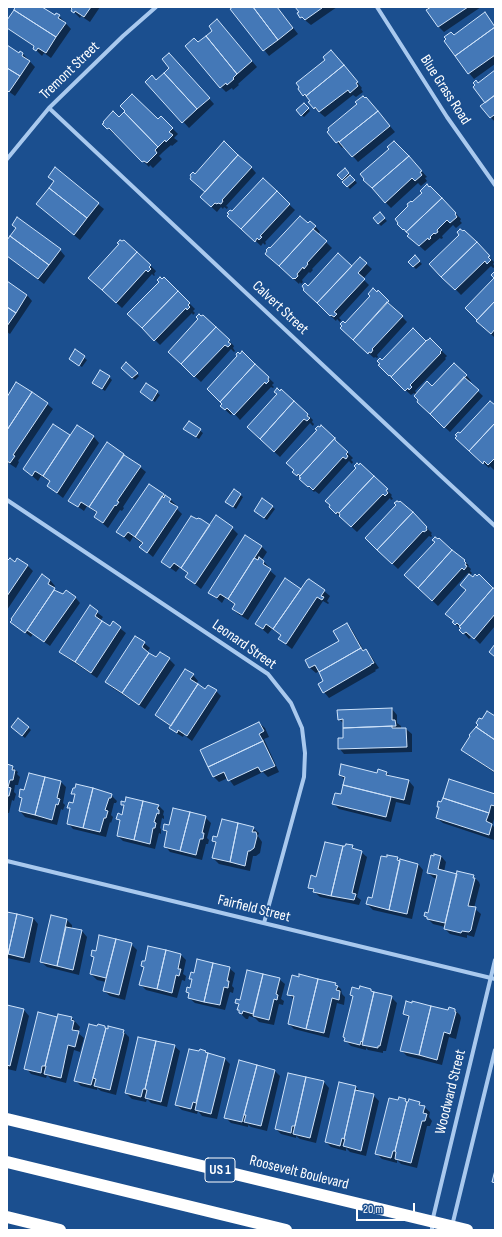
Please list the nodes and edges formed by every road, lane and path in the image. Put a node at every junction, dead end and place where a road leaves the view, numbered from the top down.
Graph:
1 (156, 7) edge
2 (377, 7) edge
3 (49, 108) junction
4 (7, 159) edge
5 (495, 185) edge
6 (7, 500) edge
7 (495, 526) edge
8 (7, 861) edge
9 (264, 924) junction
10 (495, 960) edge
11 (493, 979) edge
12 (495, 1050) edge
13 (7, 1119) edge
14 (7, 1162) edge
15 (7, 1217) edge
16 (432, 1226) edge
17 (451, 1228) edge
18 (60, 1230) edge
19 (286, 1230) edge
20 (467, 1230) edge

1 - 3 street, Tremont Street
2 - 5 street, Blue Grass Road
3 - 4 street, Tremont Street
3 - 7 street, Calvert Street
6 - 9 street, Leonard Street
8 - 9 street, Fairfield Street
9 - 11 street, Fairfield Street
10 - 11 street, Woodward Street
11 - 16 street, Woodward Street
12 - 17 street
13 - 16 highway, Roosevelt Boulevard / US 1
14 - 19 highway
15 - 18 highway
16 - 17 highway, Roosevelt Boulevard / US 1
17 - 20 highway, Roosevelt Boulevard / US 1

